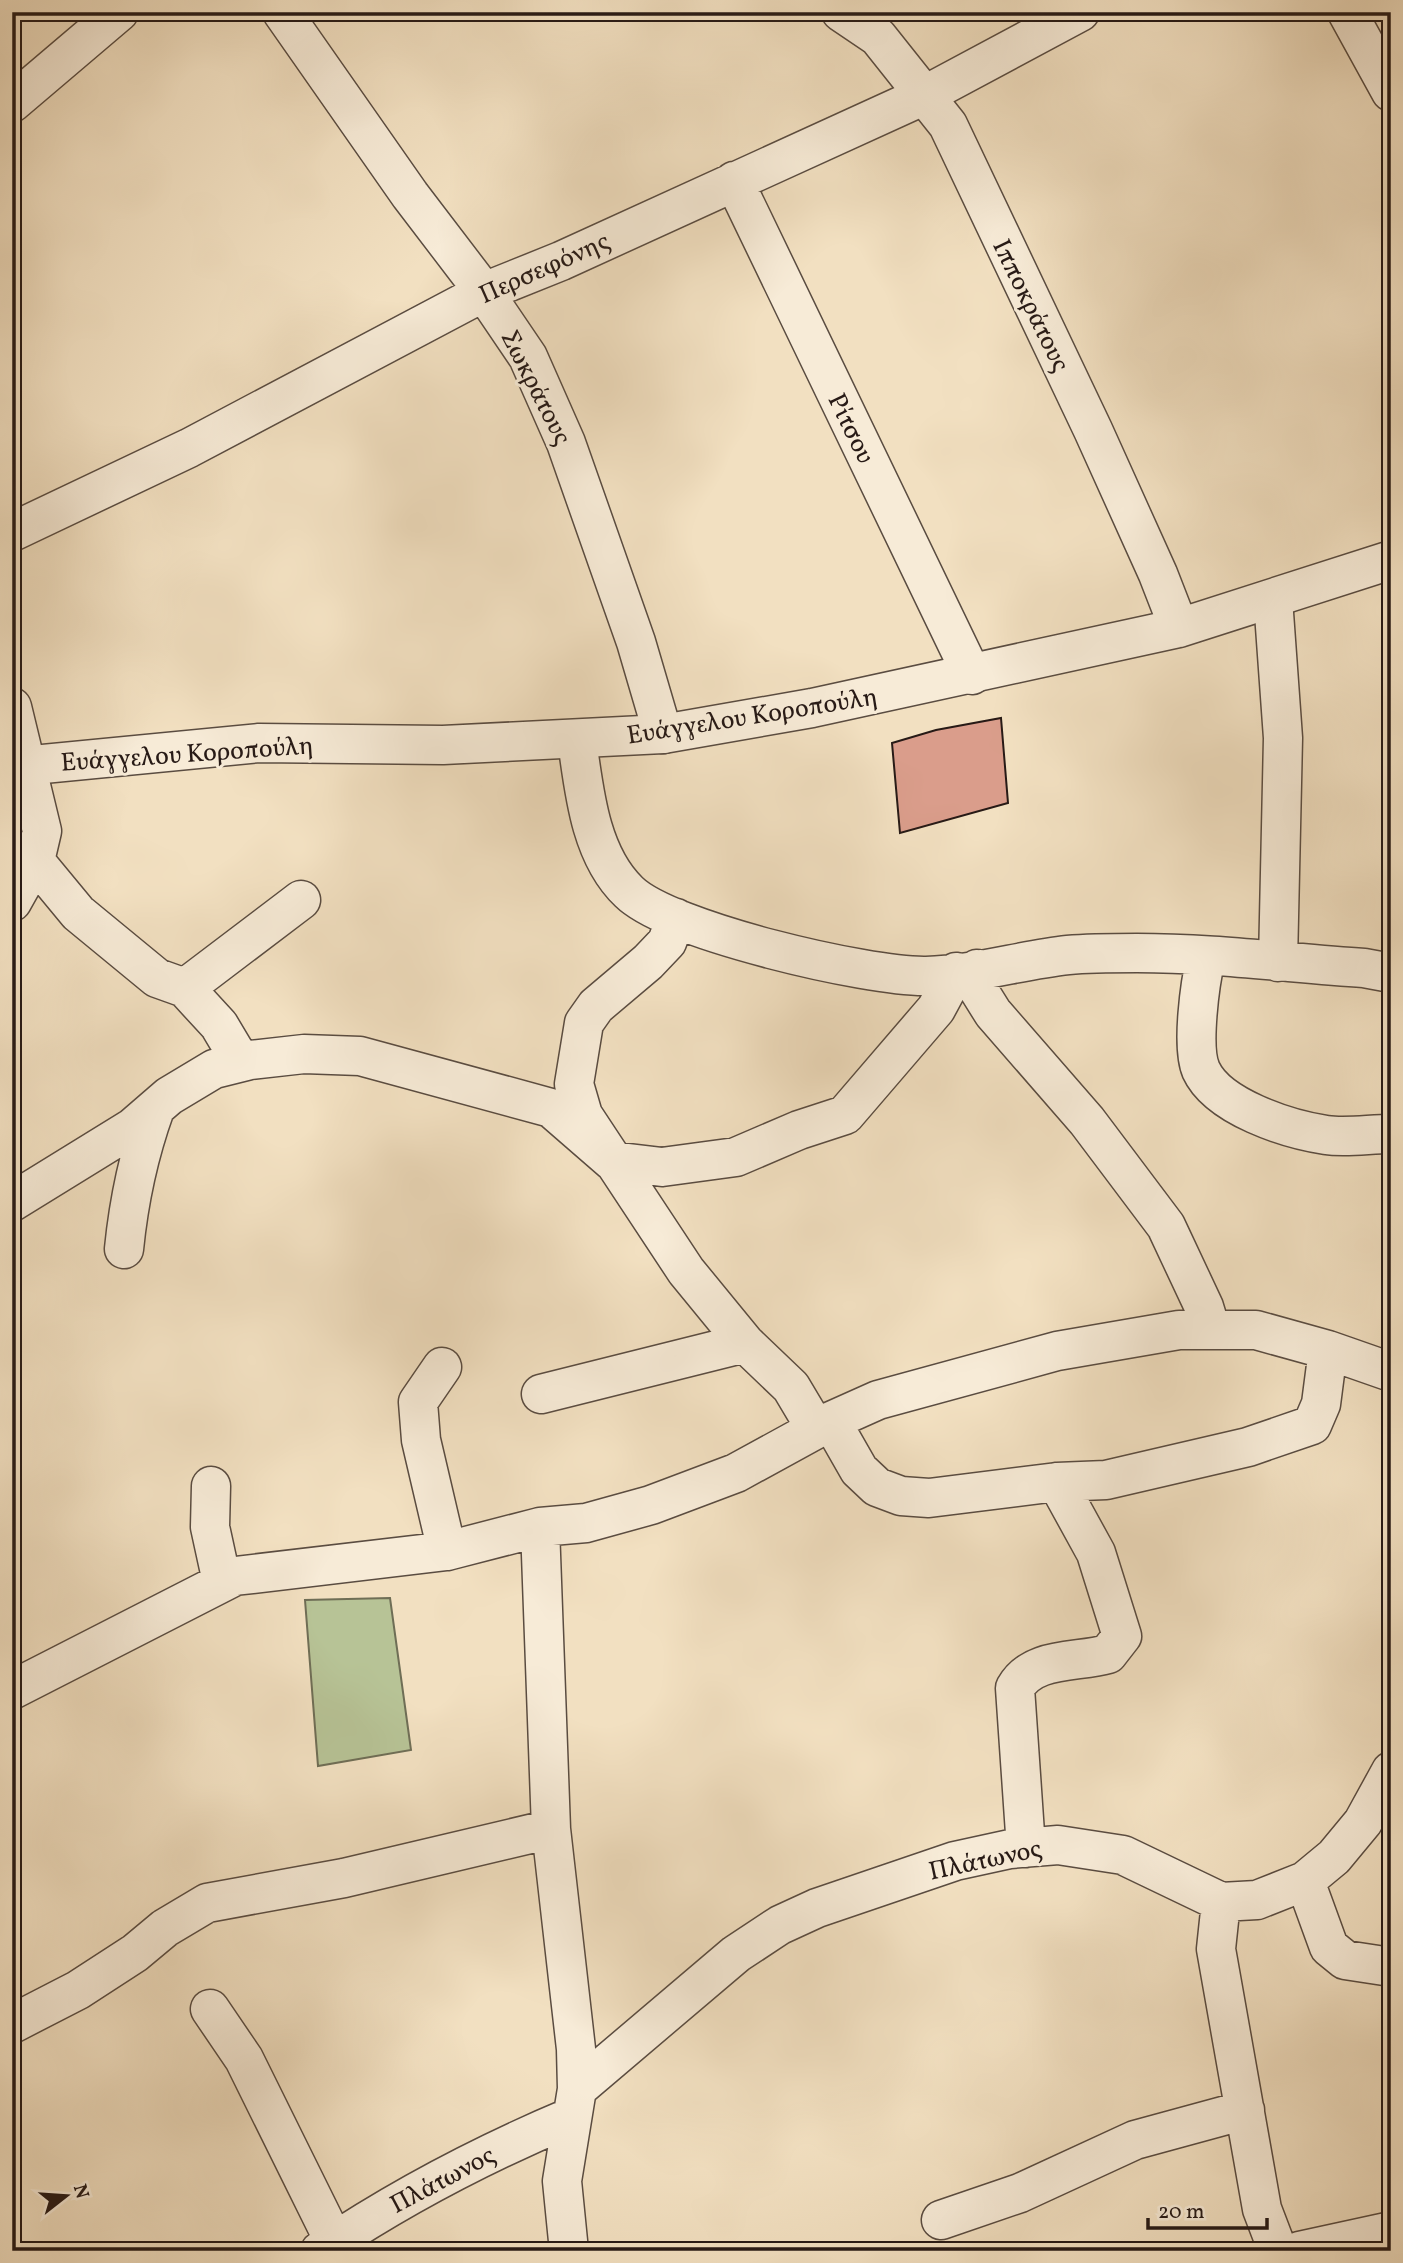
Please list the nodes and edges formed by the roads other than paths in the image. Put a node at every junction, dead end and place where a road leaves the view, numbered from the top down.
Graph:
1 (119, 12) edge
2 (282, 12) edge
3 (841, 12) edge
4 (1080, 12) edge
5 (1347, 12) edge
6 (1391, 92) edge
7 (925, 95) junction
8 (14, 98) edge
9 (734, 181) junction
10 (484, 292) junction
11 (12, 532) edge
12 (1391, 560) edge
13 (1273, 599) junction
14 (1179, 628) junction
15 (971, 675) junction
16 (12, 707) edge
17 (663, 734) junction
18 (577, 740) junction
19 (20, 765) edge
20 (34, 861) junction
21 (301, 900) dead end
22 (12, 902) edge
23 (676, 918) junction
24 (1206, 958) junction
25 (1278, 962) junction
26 (966, 971) junction
27 (1391, 973) edge
28 (185, 988) junction
29 (241, 1062) junction
30 (155, 1109) junction
31 (1391, 1134) edge
32 (612, 1161) junction
33 (12, 1202) edge
34 (124, 1249) dead end
35 (1211, 1330) junction
36 (745, 1343) junction
37 (1328, 1350) junction
38 (442, 1367) dead end
39 (1391, 1372) edge
40 (541, 1394) dead end
41 (824, 1425) junction
42 (1057, 1482) junction
43 (211, 1486) dead end
44 (540, 1527) junction
45 (447, 1551) junction
46 (222, 1582) junction
47 (12, 1690) edge
48 (1391, 1771) edge
49 (551, 1829) junction
50 (1026, 1848) junction
51 (1305, 1881) junction
52 (1221, 1902) junction
53 (1391, 1968) edge
54 (210, 2009) dead end
55 (12, 2024) edge
56 (574, 2103) junction
57 (1245, 2110) junction
58 (941, 2220) dead end
59 (1391, 2231) edge
60 (327, 2246) edge
61 (569, 2251) edge
62 (1278, 2251) edge
63 (1299, 2251) edge

1 - 8 street
2 - 10 street, Σωκράτους
3 - 7 street, Ιπποκράτους
4 - 7 street, Περσεφόνης
5 - 6 street
7 - 9 street, Περσεφόνης
7 - 14 street, Ιπποκράτους
9 - 10 street, Περσεφόνης
9 - 15 street, Ρίτσου
10 - 11 street, Περσεφόνης
10 - 17 street, Σωκράτους
12 - 13 street, Ευάγγελου Κοροπούλη
13 - 14 street, Ευάγγελου Κοροπούλη
13 - 25 street
14 - 15 street, Ευάγγελου Κοροπούλη
15 - 17 street, Ευάγγελου Κοροπούλη
16 - 19 street
17 - 18 street, Ευάγγελου Κοροπούλη
18 - 19 street, Ευάγγελου Κοροπούλη
18 - 23 street
19 - 20 street
20 - 22 street
20 - 28 street
21 - 28 street
23 - 26 street
23 - 32 street
24 - 25 street
24 - 26 street
24 - 31 street
25 - 27 street
26 - 32 street
26 - 35 street
28 - 29 street
29 - 30 street
29 - 32 street
30 - 33 street
30 - 34 street
32 - 36 street
35 - 37 street
35 - 41 street
36 - 40 street
36 - 41 street
37 - 39 street
37 - 42 street
38 - 45 street
41 - 42 street
41 - 44 street
42 - 50 street
43 - 46 street
44 - 45 street
44 - 49 street
45 - 46 street
46 - 47 street
48 - 51 street, Πλάτωνος
49 - 55 street
49 - 56 street
50 - 52 street, Πλάτωνος
50 - 56 street, Πλάτωνος
51 - 52 street, Πλάτωνος
51 - 53 street
52 - 57 street
54 - 60 street
56 - 60 street, Πλάτωνος
56 - 61 street
57 - 58 street
57 - 62 street
59 - 63 street

